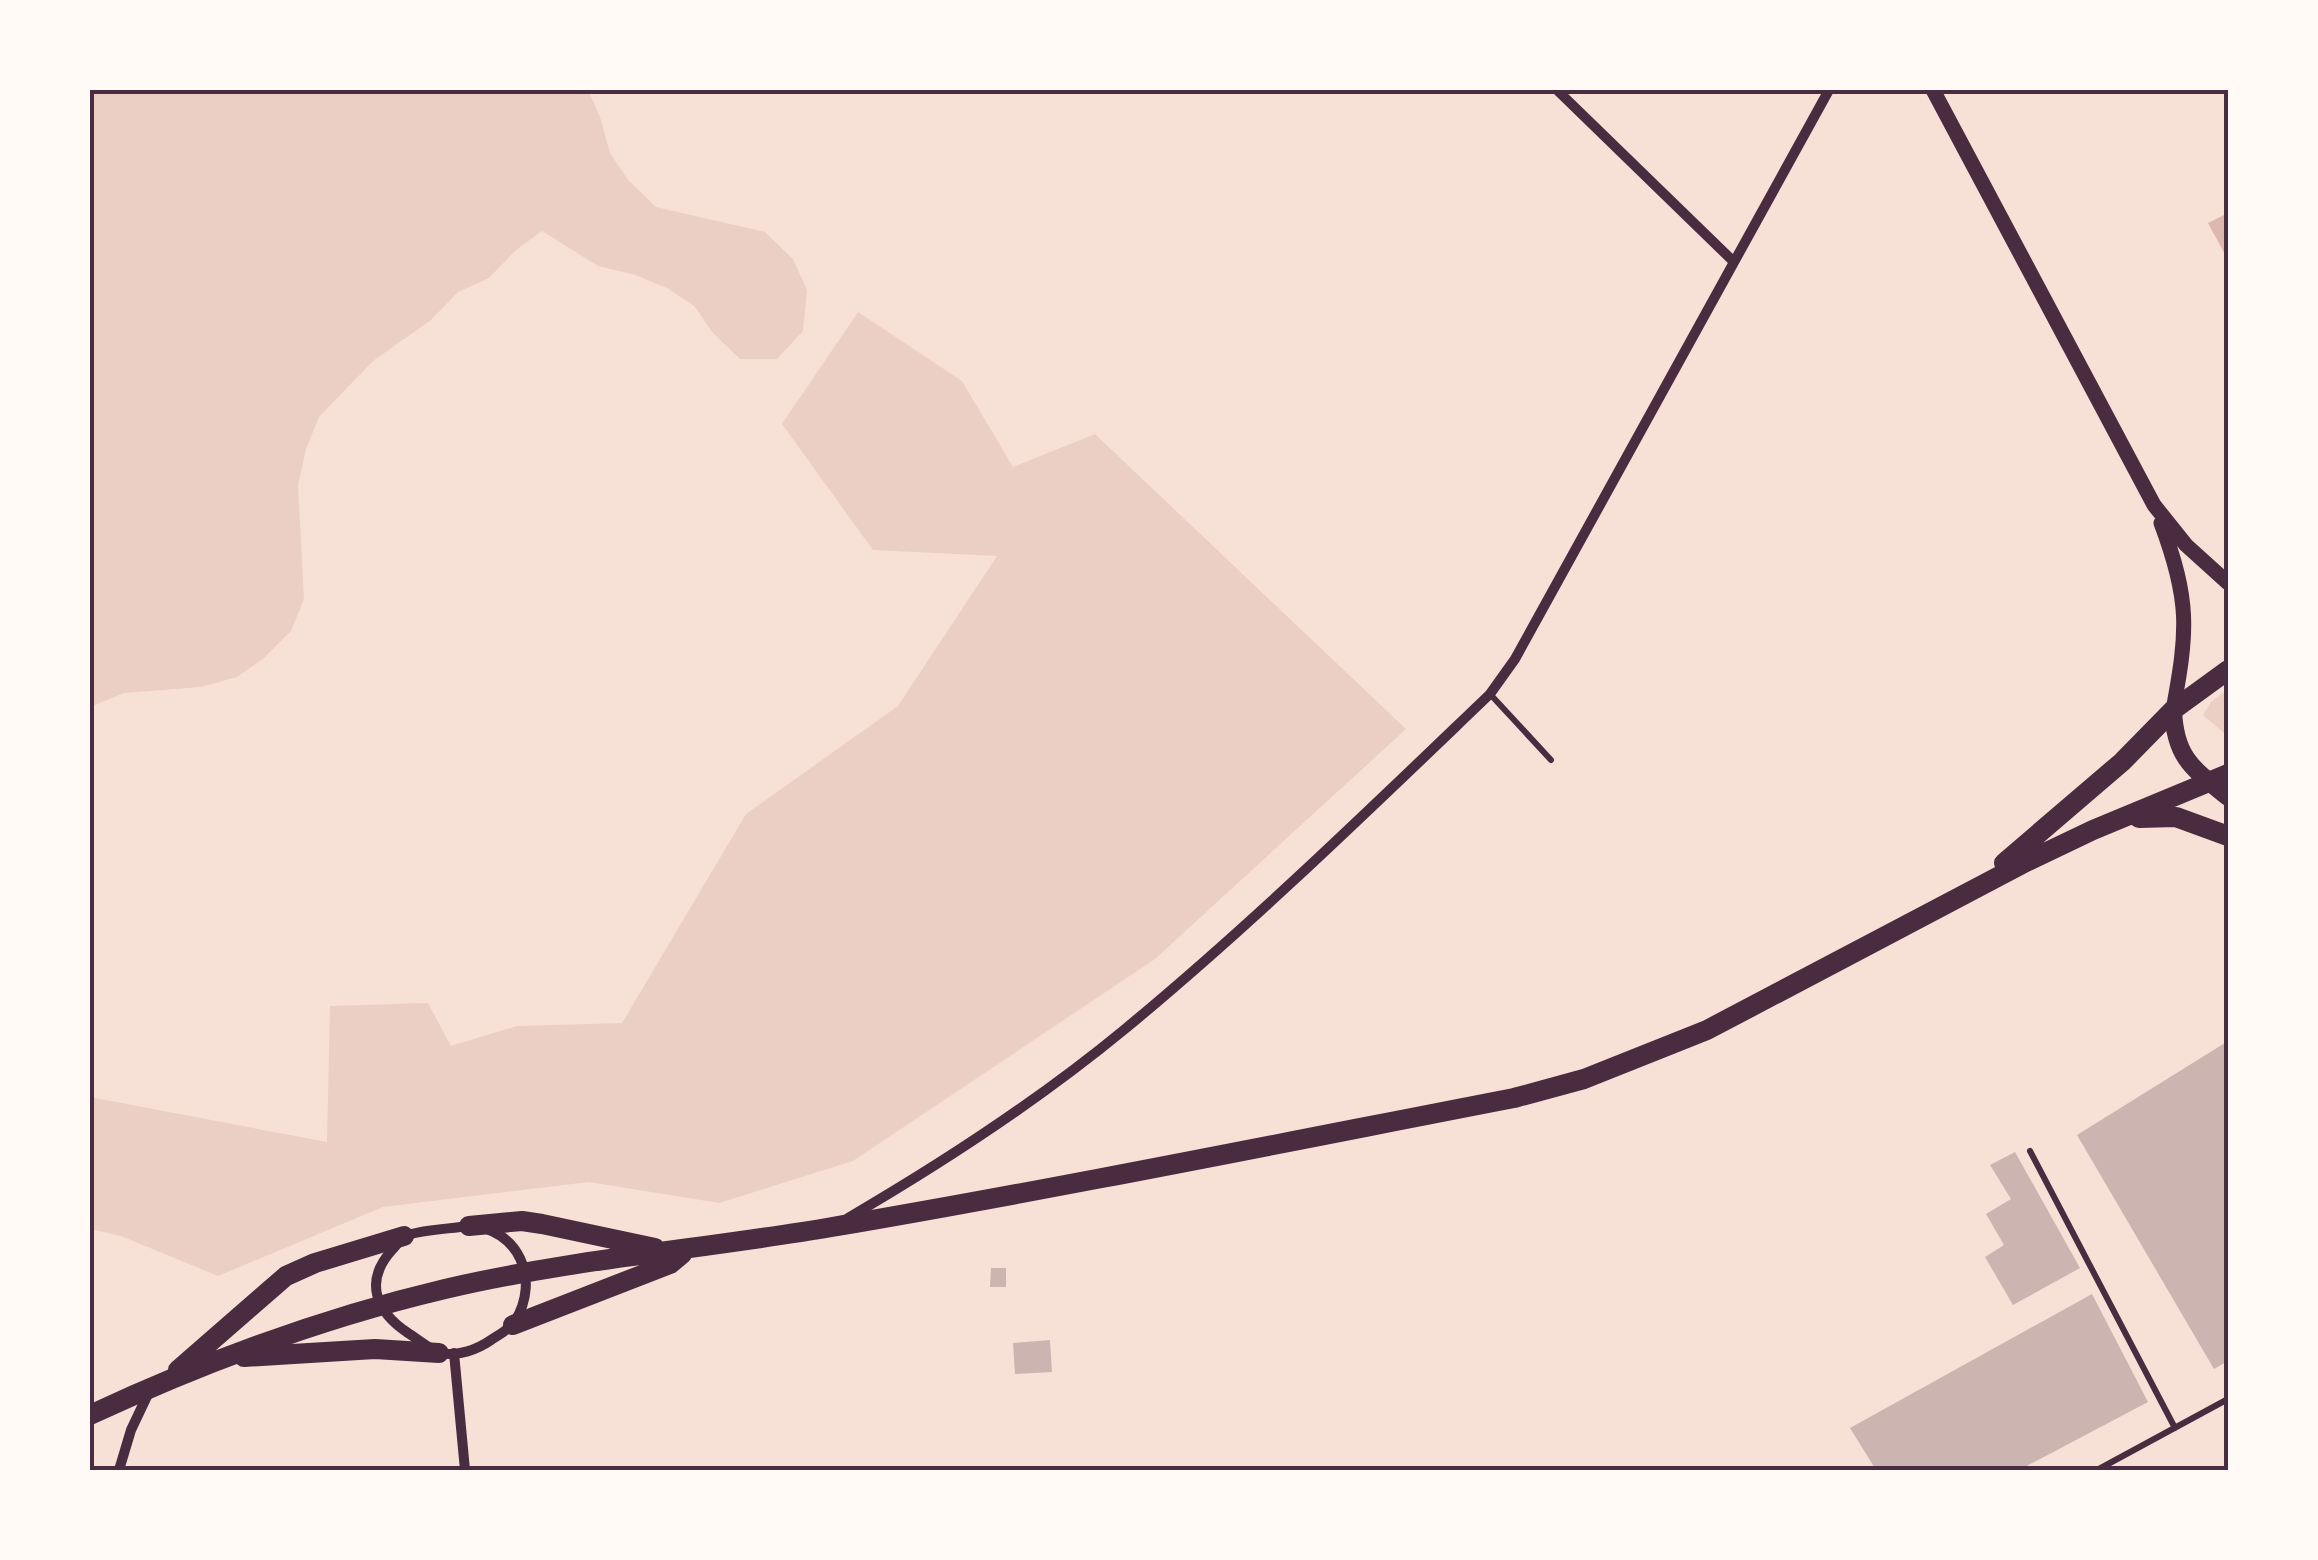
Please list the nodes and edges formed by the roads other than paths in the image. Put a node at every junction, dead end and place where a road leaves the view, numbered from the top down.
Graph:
1 (1558, 90) edge
2 (1828, 90) edge
3 (1934, 90) edge
4 (1734, 262) junction
5 (2154, 505) junction
6 (2228, 583) edge
7 (2228, 670) edge
8 (1490, 694) junction
9 (2174, 710) junction
10 (1551, 760) dead end
11 (2218, 778) edge
12 (2228, 797) edge
13 (2093, 830) junction
14 (2228, 836) edge
15 (1949, 901) junction
16 (2030, 1151) dead end
17 (468, 1226) junction
18 (834, 1227) junction
19 (404, 1236) junction
20 (680, 1251) junction
21 (524, 1273) junction
22 (381, 1306) junction
23 (513, 1325) junction
24 (447, 1353) junction
25 (222, 1358) junction
26 (160, 1382) junction
27 (2228, 1400) edge
28 (90, 1415) edge
29 (2175, 1428) junction
30 (120, 1470) edge
31 (466, 1470) edge
32 (2097, 1470) edge

1 - 4 street
2 - 4 street
3 - 5 street
4 - 8 street
5 - 6 street
5 - 9 street
7 - 9 main road
8 - 10 lane
8 - 18 street
9 - 11 main road
9 - 15 main road
11 - 12 main road
11 - 13 main road
13 - 14 main road
13 - 15 main road
15 - 18 main road
16 - 29 lane
17 - 19 street
17 - 20 main road
17 - 21 street
18 - 20 main road
19 - 22 street
19 - 26 main road
20 - 21 main road
20 - 23 main road
21 - 22 main road
21 - 23 street
22 - 24 street
22 - 25 main road
23 - 24 street
24 - 25 main road
24 - 31 street
25 - 26 main road
26 - 28 main road
26 - 30 street
27 - 29 lane
29 - 32 lane

